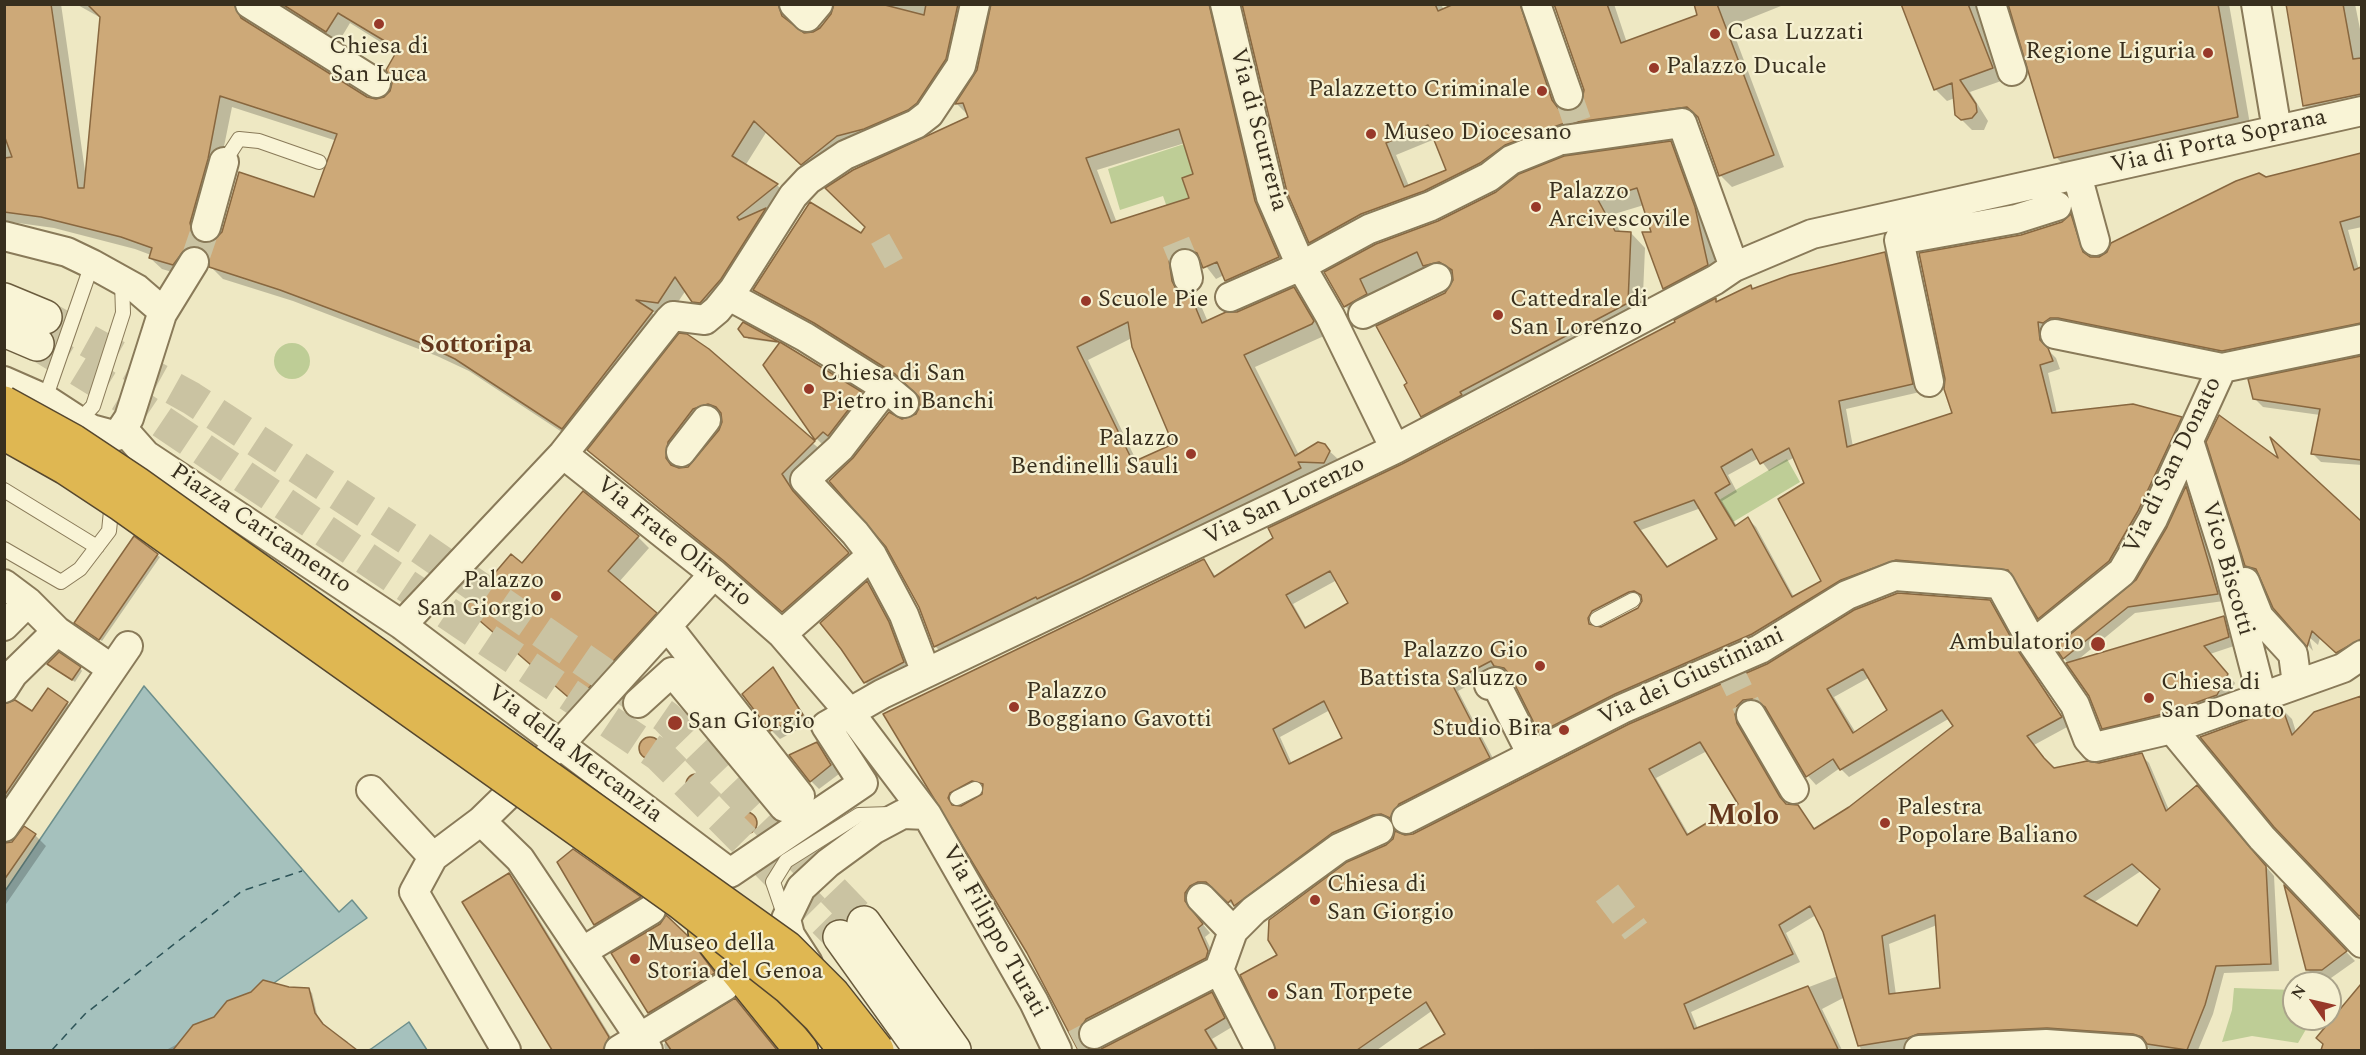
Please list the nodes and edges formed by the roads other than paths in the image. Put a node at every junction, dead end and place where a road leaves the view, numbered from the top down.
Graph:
1 (250, 4) edge
2 (794, 4) edge
3 (818, 4) edge
4 (975, 4) edge
5 (1225, 4) edge
6 (1536, 4) edge
7 (1991, 4) edge
8 (2256, 4) edge
9 (2012, 71) dead end
10 (376, 83) dead end
11 (1568, 95) tunnel mouth
12 (2361, 111) edge
13 (2277, 130) junction
14 (224, 162) joint
15 (319, 162) dead end
16 (2063, 187) junction
17 (206, 227) tunnel mouth
18 (4, 236) edge
19 (2096, 241) dead end
20 (194, 262) tunnel mouth
21 (92, 264) junction
22 (1302, 266) junction
23 (1725, 273) junction
24 (1437, 278) dead end
25 (122, 281) junction
26 (731, 292) junction
27 (1230, 297) dead end
28 (4, 300) edge
29 (162, 314) junction
30 (1363, 314) dead end
31 (4, 330) edge
32 (2055, 334) dead end
33 (2361, 339) edge
34 (2222, 368) junction
35 (4, 381) edge
36 (1929, 382) dead end
37 (45, 399) junction
38 (4, 403) edge
39 (4, 420) edge
40 (706, 420) dead end
41 (103, 429) junction
42 (4, 434) edge
43 (2189, 441) junction
44 (1395, 448) junction
45 (681, 452) dead end
46 (563, 454) junction
47 (4, 490) edge
48 (97, 547) junction
49 (4, 549) edge
50 (872, 555) junction
51 (2237, 562) dead end
52 (714, 574) junction
53 (4, 584) edge
54 (1633, 600) dead end
55 (28, 602) junction
56 (1597, 619) dead end
57 (4, 626) edge
58 (668, 627) junction
59 (57, 631) junction
60 (410, 631) junction
61 (782, 634) junction
62 (2033, 644) junction
63 (128, 646) dead end
64 (2361, 655) edge
65 (112, 669) junction
66 (926, 673) junction
67 (1492, 684) dead end
68 (2297, 684) junction
69 (4, 688) edge
70 (2262, 697) junction
71 (638, 703) dead end
72 (850, 713) junction
73 (1751, 715) tunnel mouth
74 (2172, 729) junction
75 (559, 745) junction
76 (1532, 755) junction
77 (975, 789) dead end
78 (1794, 789) dead end
79 (371, 790) dead end
80 (957, 798) dead end
81 (924, 812) junction
82 (1406, 819) dead end
83 (481, 821) junction
84 (4, 827) edge
85 (1379, 830) dead end
86 (433, 857) junction
87 (1200, 898) dead end
88 (666, 906) junction
89 (1233, 931) junction
90 (2361, 943) edge
91 (583, 951) junction
92 (1220, 970) junction
93 (725, 986) dead end
94 (1073, 1045) edge
95 (636, 1046) edge
96 (506, 1050) edge
97 (801, 1050) edge
98 (845, 1050) edge
99 (867, 1050) edge
100 (878, 1050) edge
101 (921, 1050) edge
102 (954, 1050) edge
103 (1260, 1050) edge
104 (1919, 1050) edge
105 (2132, 1050) edge

1 - 10 street
2 - 3 street
4 - 26 street
5 - 22 street, Via di Scurreria
6 - 11 street
7 - 9 street
8 - 13 street
12 - 13 street, Via di Porta Soprana
13 - 16 street, Via di Porta Soprana
14 - 15 lane
14 - 17 street
16 - 19 street, Via di Porta Soprana
16 - 23 street, Via San Lorenzo
16 - 36 street
18 - 21 street
20 - 29 street
21 - 25 street
21 - 37 lane
22 - 23 street
22 - 27 street
22 - 44 street, Via di Scurreria
23 - 44 street, Via San Lorenzo
24 - 30 street
25 - 29 street
25 - 41 lane
26 - 46 street
26 - 50 street
28 - 31 main road
29 - 41 street
32 - 34 street
33 - 34 street
34 - 43 street, Via di San Donato
35 - 37 street, Piazza Caricamento
37 - 41 street, Piazza Caricamento
38 - 100 highway, bridge
39 - 41 lane
40 - 45 street
41 - 48 lane
41 - 60 street, Piazza Caricamento
42 - 88 highway, bridge
43 - 62 street, Via di San Donato
43 - 70 street, Vico Biscotti
44 - 66 street, Via San Lorenzo
46 - 52 street, Via Frate Oliverio
46 - 60 street
47 - 48 lane
48 - 49 lane
50 - 61 street
50 - 66 street
51 - 68 street
52 - 58 street
52 - 61 street, Via Frate Oliverio
53 - 55 street
54 - 56 lane
55 - 57 street
55 - 59 street
58 - 71 street
58 - 75 street
59 - 65 street
59 - 69 street
60 - 75 street, Via della Mercanzia
61 - 72 street, Via Frate Oliverio
62 - 74 street
62 - 76 street, Via dei Giustiniani
63 - 65 street
64 - 68 street
65 - 84 street
66 - 72 street, Via San Lorenzo
67 - 76 street
68 - 70 street
70 - 74 street
72 - 75 street, Via della Mercanzia
72 - 81 street, Via Filippo Turati
73 - 78 street
74 - 90 street
75 - 83 street
76 - 82 street, Via dei Giustiniani
77 - 80 lane
79 - 86 street
81 - 94 street, Via Filippo Turati
81 - 99 street
83 - 86 street
83 - 91 street
85 - 89 street
86 - 96 street
87 - 89 street
88 - 91 street
88 - 97 highway, bridge
88 - 98 highway, bridge
89 - 92 street
91 - 95 street
92 - 94 street
92 - 103 street
93 - 95 street
101 - 102 main road
104 - 105 street

